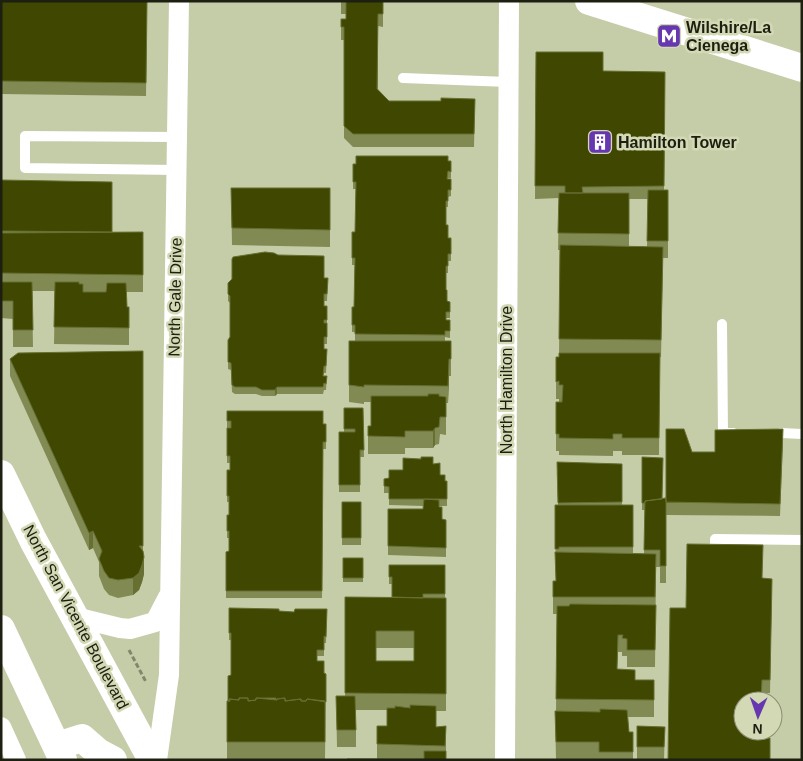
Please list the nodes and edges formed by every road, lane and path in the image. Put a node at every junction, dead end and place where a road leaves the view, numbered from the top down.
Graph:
1 (179, 1) edge
2 (509, 1) edge
3 (589, 1) edge
4 (802, 68) edge
5 (403, 78) dead end
6 (508, 82) junction
7 (177, 137) junction
8 (177, 170) junction
9 (722, 324) dead end
10 (746, 433) edge
11 (781, 433) edge
12 (802, 434) edge
13 (1, 474) edge
14 (802, 540) edge
15 (715, 558) edge
16 (170, 594) junction
17 (75, 617) junction
18 (1, 629) edge
19 (126, 645) dead end
20 (139, 670) junction
21 (137, 676) dead end
22 (148, 686) dead end
23 (1, 727) edge
24 (60, 753) edge
25 (16, 760) edge
26 (113, 760) edge
27 (152, 760) edge
28 (157, 760) edge
29 (505, 760) edge

1 - 7 street, North Gale Drive
2 - 6 street, North Hamilton Drive
3 - 4 main road
5 - 6 lane
6 - 29 street, North Hamilton Drive
7 - 8 street, North Gale Drive
7 - 8 lane
8 - 16 street, North Gale Drive
9 - 10 lane
11 - 12 lane
13 - 17 main road, North San Vicente Boulevard
14 - 15 lane
16 - 17 street, North Gale Drive
16 - 28 street, North Gale Drive
17 - 27 main road, North San Vicente Boulevard
18 - 24 main road
19 - 20 path
20 - 21 path
20 - 22 path
23 - 25 street
24 - 26 main road

